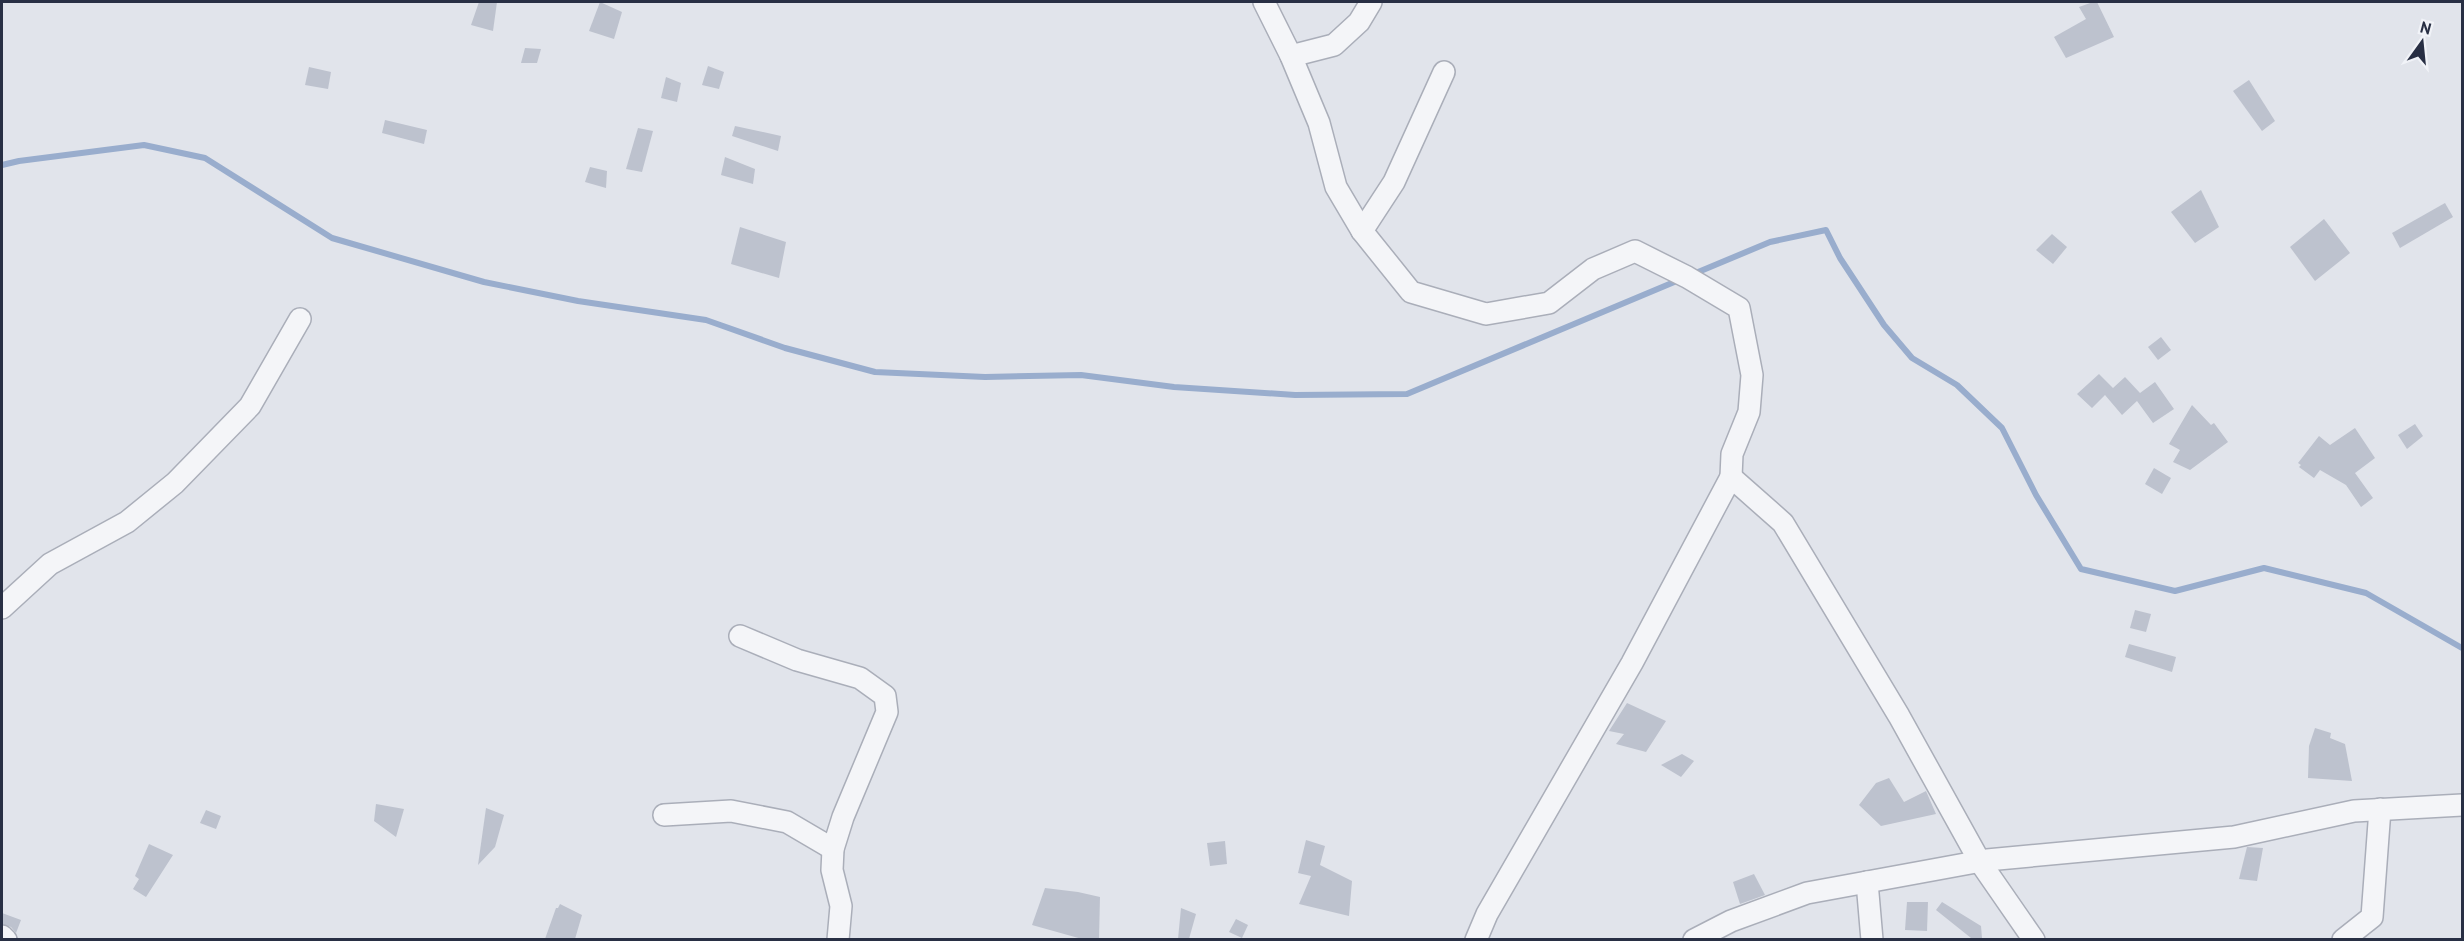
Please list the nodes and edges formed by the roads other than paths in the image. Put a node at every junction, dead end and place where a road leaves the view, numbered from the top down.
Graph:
1 (1264, 2) edge
2 (1371, 2) edge
3 (1291, 56) junction
4 (1444, 72) dead end
5 (1362, 231) junction
6 (300, 319) dead end
7 (1731, 477) junction
8 (2, 608) edge
9 (740, 636) dead end
10 (2463, 805) edge
11 (2380, 809) junction
12 (664, 815) dead end
13 (833, 849) junction
14 (1980, 862) junction
15 (1866, 882) junction
16 (2, 936) edge
17 (6, 939) edge
18 (838, 939) edge
19 (1476, 939) edge
20 (1694, 939) edge
21 (1872, 939) edge
22 (2034, 939) edge
23 (2343, 939) edge

1 - 3 street
2 - 3 street
3 - 5 street
4 - 5 street
5 - 7 street
6 - 8 street
7 - 14 street
7 - 19 street
9 - 13 street
10 - 11 street
11 - 14 street
11 - 23 street
12 - 13 street
13 - 18 street
14 - 15 street
14 - 22 street
15 - 20 street
15 - 21 street
16 - 17 street

